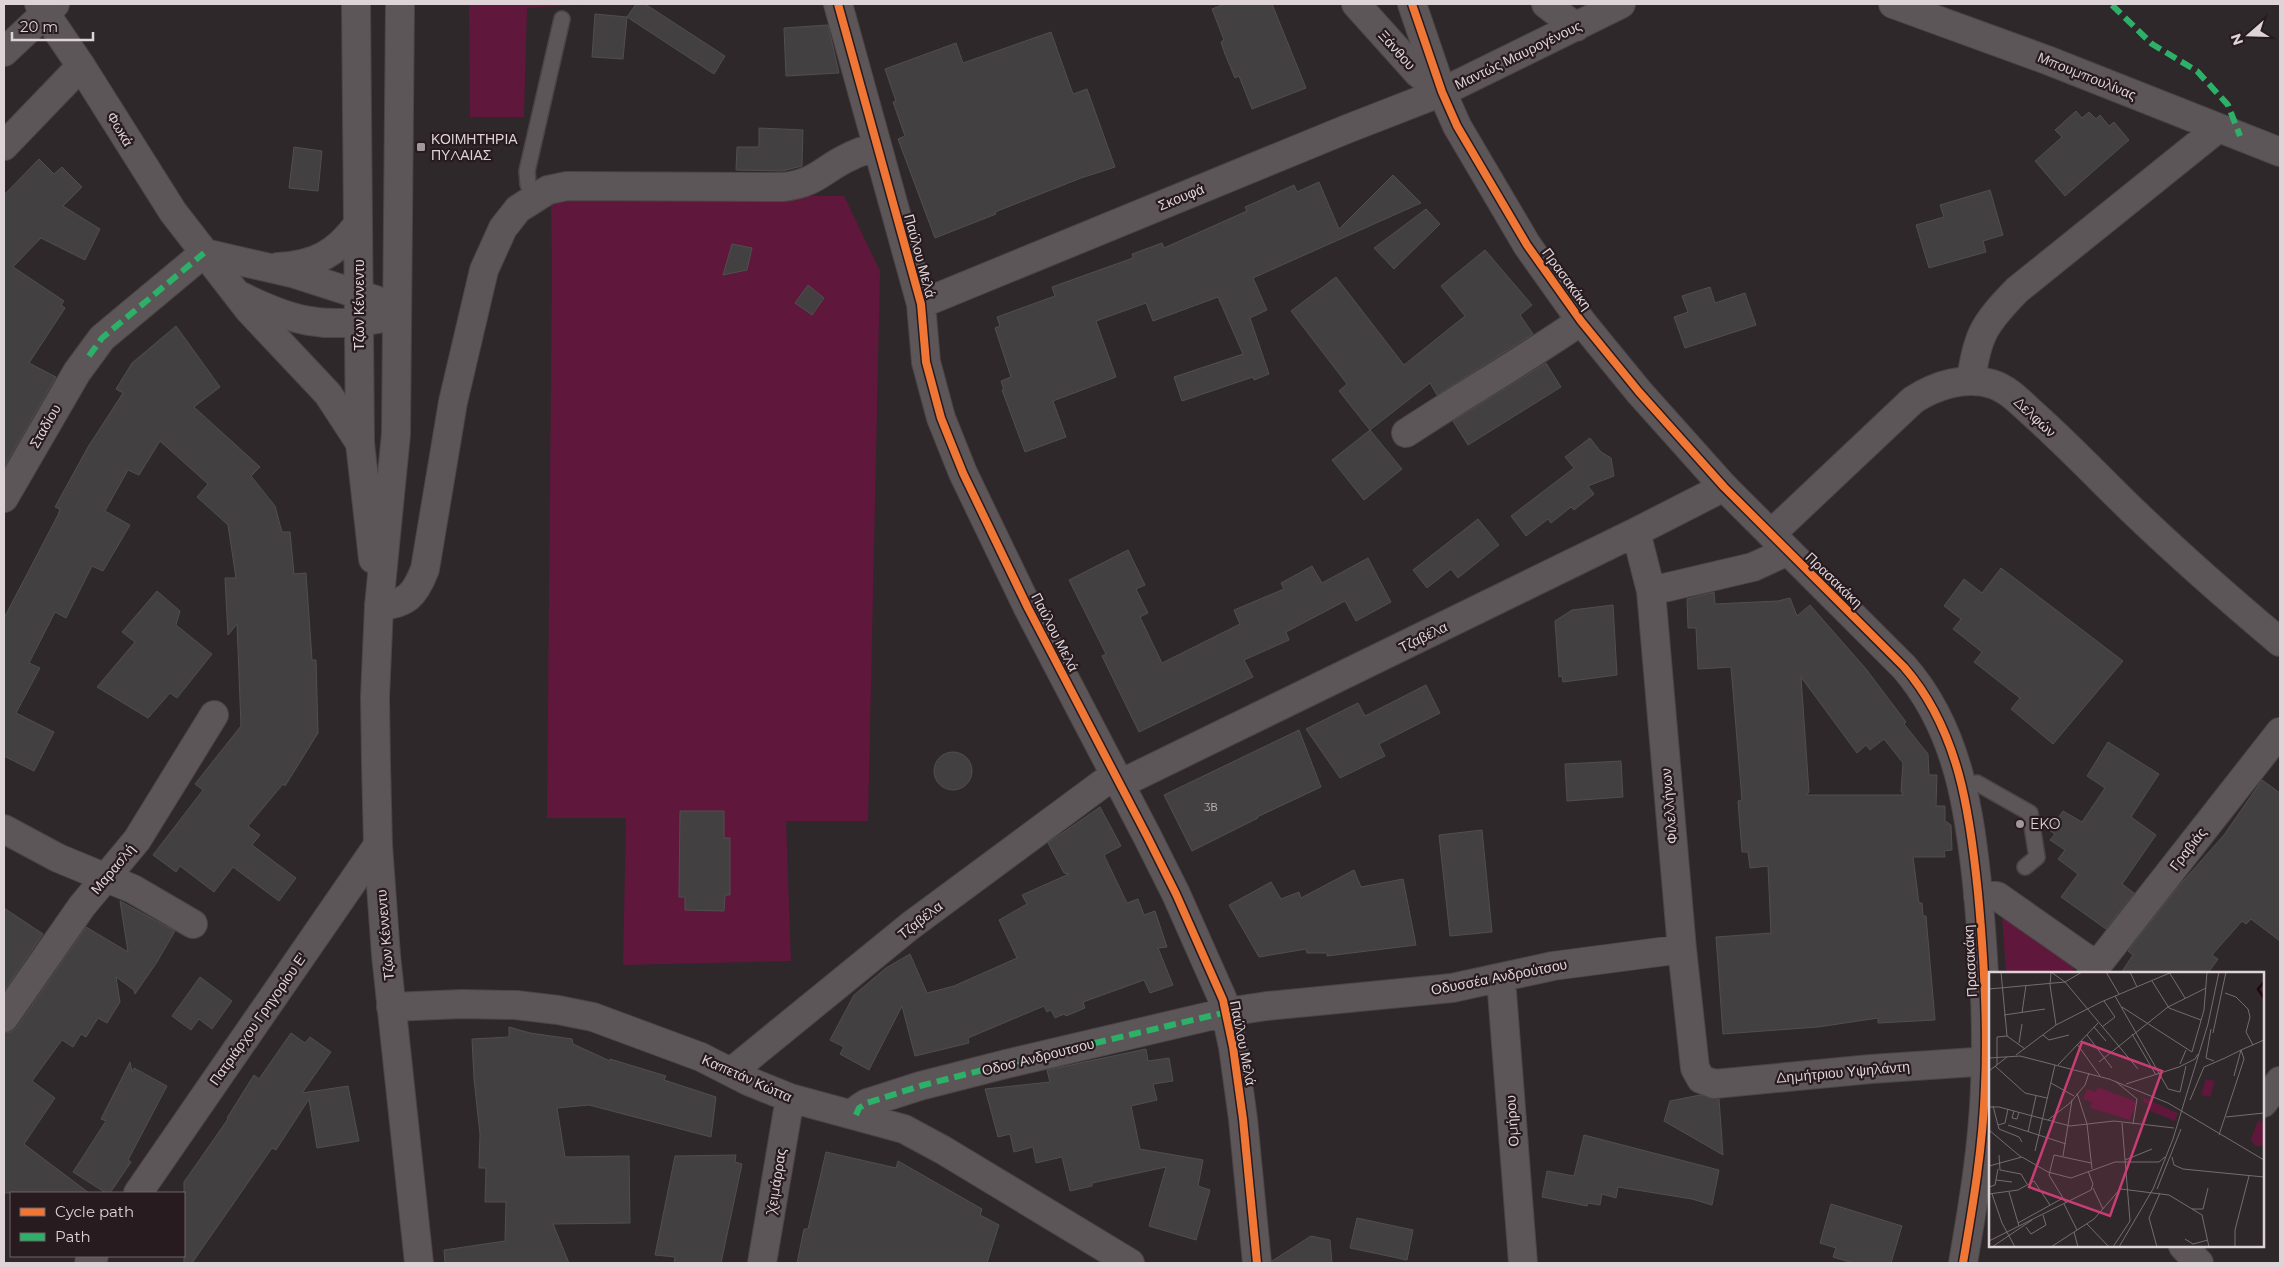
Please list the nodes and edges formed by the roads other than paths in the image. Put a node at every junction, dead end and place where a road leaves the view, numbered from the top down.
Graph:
1 (356, 4) edge
2 (400, 4) edge
3 (838, 4) edge
4 (1356, 4) edge
5 (1412, 4) edge
6 (1546, 4) edge
7 (1622, 4) edge
8 (1893, 4) edge
9 (47, 7) edge
10 (562, 20) dead end
11 (1576, 27) junction
12 (4, 52) edge
13 (82, 66) junction
14 (1442, 92) junction
15 (2218, 128) junction
16 (4, 146) edge
17 (877, 146) junction
18 (2280, 152) edge
19 (533, 198) junction
20 (358, 224) junction
21 (204, 253) junction
22 (268, 267) junction
23 (236, 293) junction
24 (359, 296) junction
25 (921, 304) junction
26 (398, 310) junction
27 (1581, 321) junction
28 (359, 323) junction
29 (1971, 381) junction
30 (1406, 433) dead end
31 (360, 443) junction
32 (1724, 487) junction
33 (4, 498) edge
34 (1636, 532) junction
35 (1779, 543) junction
36 (1651, 590) junction
37 (378, 606) junction
38 (2280, 642) edge
39 (214, 715) dead end
40 (2278, 740) edge
41 (1117, 780) junction
42 (1976, 783) dead end
43 (4, 829) edge
44 (378, 845) junction
45 (2025, 867) dead end
46 (106, 876) junction
47 (1978, 896) junction
48 (193, 924) dead end
49 (1682, 949) junction
50 (2094, 970) edge
51 (1501, 979) junction
52 (391, 1007) junction
53 (1227, 1012) junction
54 (4, 1018) edge
55 (1988, 1062) edge
56 (731, 1072) junction
57 (1701, 1079) joint
58 (2280, 1081) edge
59 (790, 1098) junction
60 (2264, 1102) edge
61 (856, 1115) junction
62 (139, 1192) edge
63 (2184, 1247) edge
64 (419, 1263) edge
65 (762, 1263) edge
66 (1130, 1263) edge
67 (1257, 1263) edge
68 (1523, 1263) edge
69 (1963, 1263) edge
70 (2199, 1263) edge

1 - 20 street, Τζων Κέννεντυ
2 - 26 street, Τζων Κέννεντυ
3 - 17 street, Παύλου Μελά
4 - 14 street, Ξάνθου
5 - 14 street, Πρασακάκη
6 - 11 street
7 - 11 street, Μαντώς Μαυρογένους
8 - 15 street, Μπουμπουλίνας
9 - 12 street
9 - 13 street, Φωκά
10 - 19 lane
11 - 14 street, Μαντώς Μαυρογένους
13 - 16 street
13 - 21 street, Φωκά
14 - 25 street, Σκουφά
14 - 27 street, Πρασακάκη
15 - 18 street, Μπουμπουλίνας
15 - 29 street
17 - 19 street
17 - 25 street, Παύλου Μελά
19 - 37 street
20 - 22 street
20 - 24 street, Τζων Κέννεντυ
21 - 22 street
21 - 23 street, Φωκά
21 - 33 street, Σταδίου
22 - 24 street
23 - 28 street, Φωκά
23 - 31 street
24 - 26 street
24 - 28 street, Τζων Κέννεντυ
25 - 41 street, Παύλου Μελά
26 - 28 street, Φωκά
26 - 37 street, Τζων Κέννεντυ
27 - 30 street
27 - 32 street, Πρασακάκη
28 - 31 street, Τζων Κέννεντυ
29 - 35 street, Δελφών
29 - 38 street, Δελφών
31 - 37 street, Τζων Κέννεντυ
32 - 34 street, Τζαβέλα
32 - 35 street, Πρασακάκη
34 - 36 street, Φιλελλήνων
34 - 41 street, Τζαβέλα
35 - 36 street, Δελφών
35 - 47 street, Πρασακάκη
36 - 49 street, Φιλελλήνων
37 - 44 street, Τζων Κέννεντυ
39 - 46 street, Μαρασλή
40 - 50 street, Γραβιάς
41 - 53 street, Παύλου Μελά
41 - 56 street, Τζαβέλα
42 - 45 lane
43 - 46 street
44 - 52 street, Τζων Κέννεντυ
44 - 62 street, Πατριάρχου Γρηγορίου Ε'
46 - 48 street
46 - 54 street, Μαρασλή
47 - 50 street, Γραβιάς
47 - 55 street, Πρασακάκη
49 - 51 street, Οδυσσέα Ανδρούτσου
49 - 57 street, Φιλελλήνων
51 - 53 street, Οδυσσέα Ανδρούτσου
51 - 68 street, Ομήρου
52 - 56 street, Καπετάν Κώττα
52 - 64 street, Τζων Κέννεντυ
53 - 61 street, Οδοσ Ανδρουτσου
53 - 67 street, Παύλου Μελά
55 - 57 street, Δημήτριου Υψηλάντη
55 - 69 street, Πρασακάκη
56 - 59 street, Καπετάν Κώττα
58 - 60 street
59 - 61 street, Καπετάν Κώττα
59 - 65 street, Χειμάρρας
61 - 66 street, Καπετάν Κώττα
63 - 70 street

